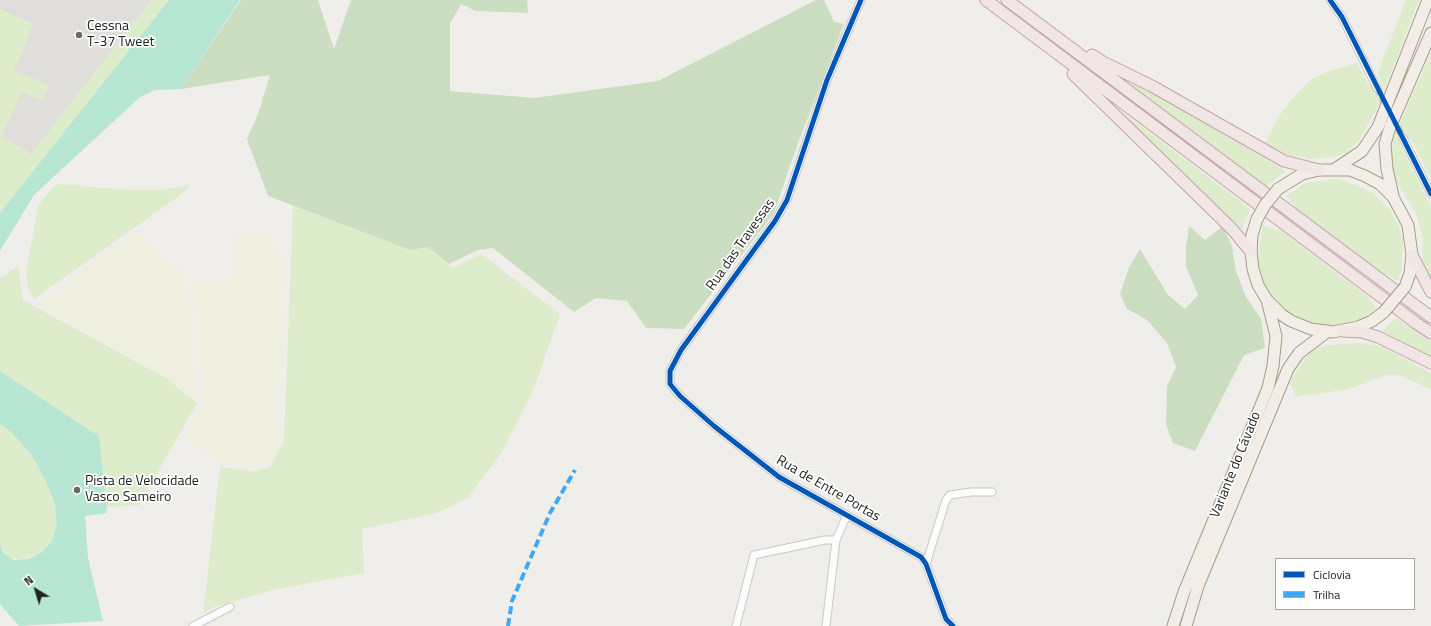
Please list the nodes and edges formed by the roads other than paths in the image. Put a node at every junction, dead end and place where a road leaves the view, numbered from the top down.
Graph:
1 (861, 0) edge
2 (985, 0) edge
3 (1007, 0) edge
4 (1015, 0) edge
5 (1330, 0) edge
6 (1428, 0) edge
7 (1431, 33) edge
8 (1377, 88) tunnel mouth
9 (1403, 138) tunnel mouth
10 (1334, 169) junction
11 (1319, 170) junction
12 (1431, 194) edge
13 (1393, 197) junction
14 (1251, 252) junction
15 (1412, 255) junction
16 (1431, 292) edge
17 (1267, 300) junction
18 (1431, 317) edge
19 (1328, 331) junction
20 (1343, 331) junction
21 (1431, 333) edge
22 (1431, 363) edge
23 (670, 384) joint
24 (992, 492) dead end
25 (847, 515) junction
26 (836, 540) junction
27 (926, 564) junction
28 (230, 607) dead end
29 (193, 626) edge
30 (736, 626) edge
31 (826, 626) edge
32 (953, 626) edge
33 (1173, 626) edge
34 (1186, 626) edge

1 - 23 street, Rua das Travessas
2 - 14 highway
2 - 21 highway
3 - 18 highway
4 - 11 highway
5 - 8 street
6 - 10 main road
7 - 13 main road
9 - 12 street
10 - 11 main road
10 - 13 main road
11 - 14 main road, bridge
13 - 15 main road
14 - 17 main road
15 - 16 highway
15 - 20 main road, bridge
17 - 19 main road
17 - 33 main road, Variante do Cávado
19 - 20 main road
19 - 34 main road, Variante do Cávado
20 - 22 highway
23 - 25 street, Rua de Entre Portas
24 - 27 street
25 - 26 street
25 - 27 street, Rua de Entre Portas
26 - 30 street
26 - 31 street
27 - 32 street, Rua de Entre Portas
28 - 29 street

